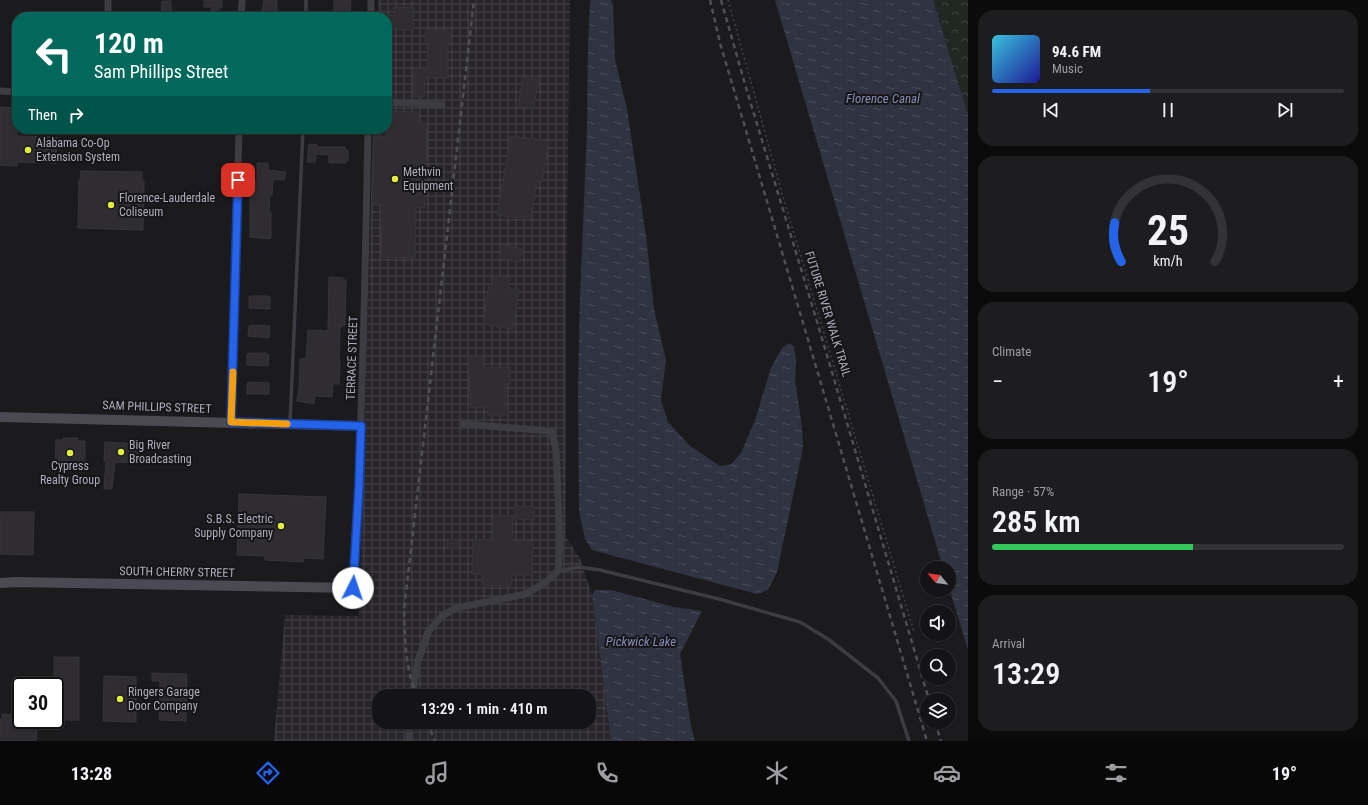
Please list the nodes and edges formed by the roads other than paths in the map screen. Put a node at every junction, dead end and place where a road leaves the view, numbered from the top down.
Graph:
1 (108, 0) edge
2 (242, 0) edge
3 (306, 0) edge
4 (371, 0) edge
5 (108, 12) edge
6 (242, 12) edge
7 (306, 12) edge
8 (371, 12) edge
9 (0, 92) edge
10 (12, 92) edge
11 (392, 102) edge
12 (442, 105) dead end
13 (239, 134) edge
14 (303, 134) edge
15 (368, 134) edge
16 (0, 417) edge
17 (231, 422) junction
18 (290, 424) junction
19 (463, 424) dead end
20 (361, 426) junction
21 (558, 571) junction
22 (0, 583) edge
23 (353, 588) joint
24 (413, 689) edge
25 (410, 729) edge
26 (409, 741) edge
27 (909, 741) edge

1 - 5 street
2 - 6 street
3 - 7 lane
4 - 8 street
9 - 10 street
11 - 12 street
13 - 17 street
14 - 18 lane
15 - 20 street, TERRACE STREET
16 - 17 street, SAM PHILLIPS STREET
17 - 18 street, SAM PHILLIPS STREET
18 - 20 street, SAM PHILLIPS STREET
19 - 21 street
20 - 23 street, TERRACE STREET
21 - 24 street
21 - 27 lane
22 - 23 street, SOUTH CHERRY STREET
25 - 26 street

